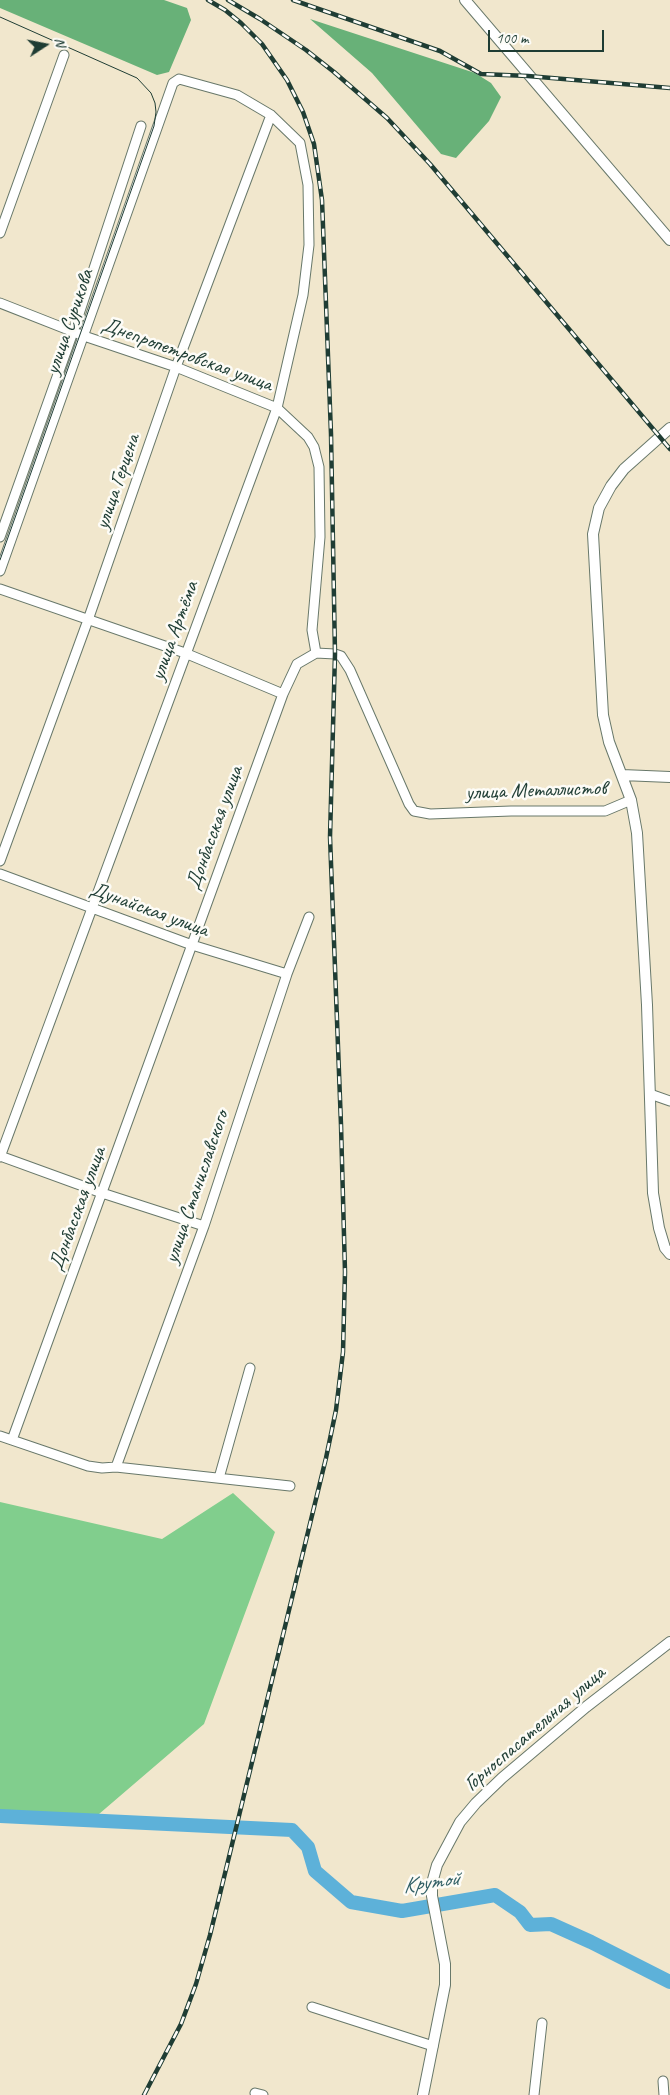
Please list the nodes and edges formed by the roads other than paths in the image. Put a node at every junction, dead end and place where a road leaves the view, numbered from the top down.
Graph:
1 (465, 0) edge
2 (64, 55) dead end
3 (173, 83) joint
4 (271, 115) junction
5 (141, 126) dead end
6 (0, 233) edge
7 (670, 240) edge
8 (0, 303) edge
9 (72, 332) junction
10 (84, 336) junction
11 (176, 367) junction
12 (277, 408) junction
13 (670, 428) edge
14 (0, 537) edge
15 (0, 571) edge
16 (0, 589) edge
17 (88, 620) junction
18 (185, 653) junction
19 (316, 653) junction
20 (283, 694) junction
21 (622, 775) junction
22 (670, 777) edge
23 (631, 800) junction
24 (0, 861) edge
25 (0, 874) edge
26 (91, 908) junction
27 (308, 917) dead end
28 (192, 945) junction
29 (287, 974) junction
30 (650, 1094) junction
31 (670, 1101) edge
32 (0, 1156) edge
33 (102, 1194) junction
34 (204, 1226) junction
35 (668, 1251) edge
36 (250, 1368) dead end
37 (0, 1436) edge
38 (12, 1440) junction
39 (116, 1467) junction
40 (219, 1478) junction
41 (290, 1486) dead end
42 (670, 1642) edge
43 (312, 2007) dead end
44 (542, 2023) dead end
45 (433, 2046) junction
46 (663, 2082) dead end
47 (423, 2095) edge
48 (534, 2095) edge
49 (664, 2095) edge

1 - 7 main road
2 - 6 street
3 - 4 street, улица Артёма
3 - 10 street, улица Сурикова
4 - 11 street, улица Герцена
4 - 12 street, улица Артёма
5 - 9 street, улица Сурикова
8 - 9 street, Днепропетровская улица
9 - 10 street, Днепропетровская улица
9 - 14 street, улица Сурикова
10 - 11 street, Днепропетровская улица
10 - 15 street, улица Сурикова
11 - 12 street, Днепропетровская улица
11 - 17 street, улица Герцена
12 - 18 street, улица Артёма
12 - 19 street
13 - 21 main road, улица Металлистов
16 - 17 street
17 - 18 street
17 - 24 street, улица Герцена
18 - 20 street
18 - 26 street, улица Артёма
19 - 20 street, Донбасская улица
19 - 23 street, улица Металлистов
20 - 28 street, Донбасская улица
21 - 22 main road
21 - 23 main road, улица Металлистов
23 - 30 main road
25 - 26 street, Дунайская улица
26 - 28 street, Дунайская улица
26 - 32 street, улица Артёма
27 - 29 street, улица Станиславского
28 - 29 street, Дунайская улица
28 - 33 street, Донбасская улица
29 - 34 street, улица Станиславского
30 - 31 street
30 - 35 main road
32 - 33 street
33 - 34 street
33 - 38 street, Донбасская улица
34 - 39 street, улица Станиславского
36 - 40 street
37 - 38 street
38 - 39 street
39 - 40 street
40 - 41 street
42 - 45 main road, Горноспасательная улица
43 - 45 street
44 - 48 street
45 - 47 main road, Горноспасательная улица
46 - 49 street

